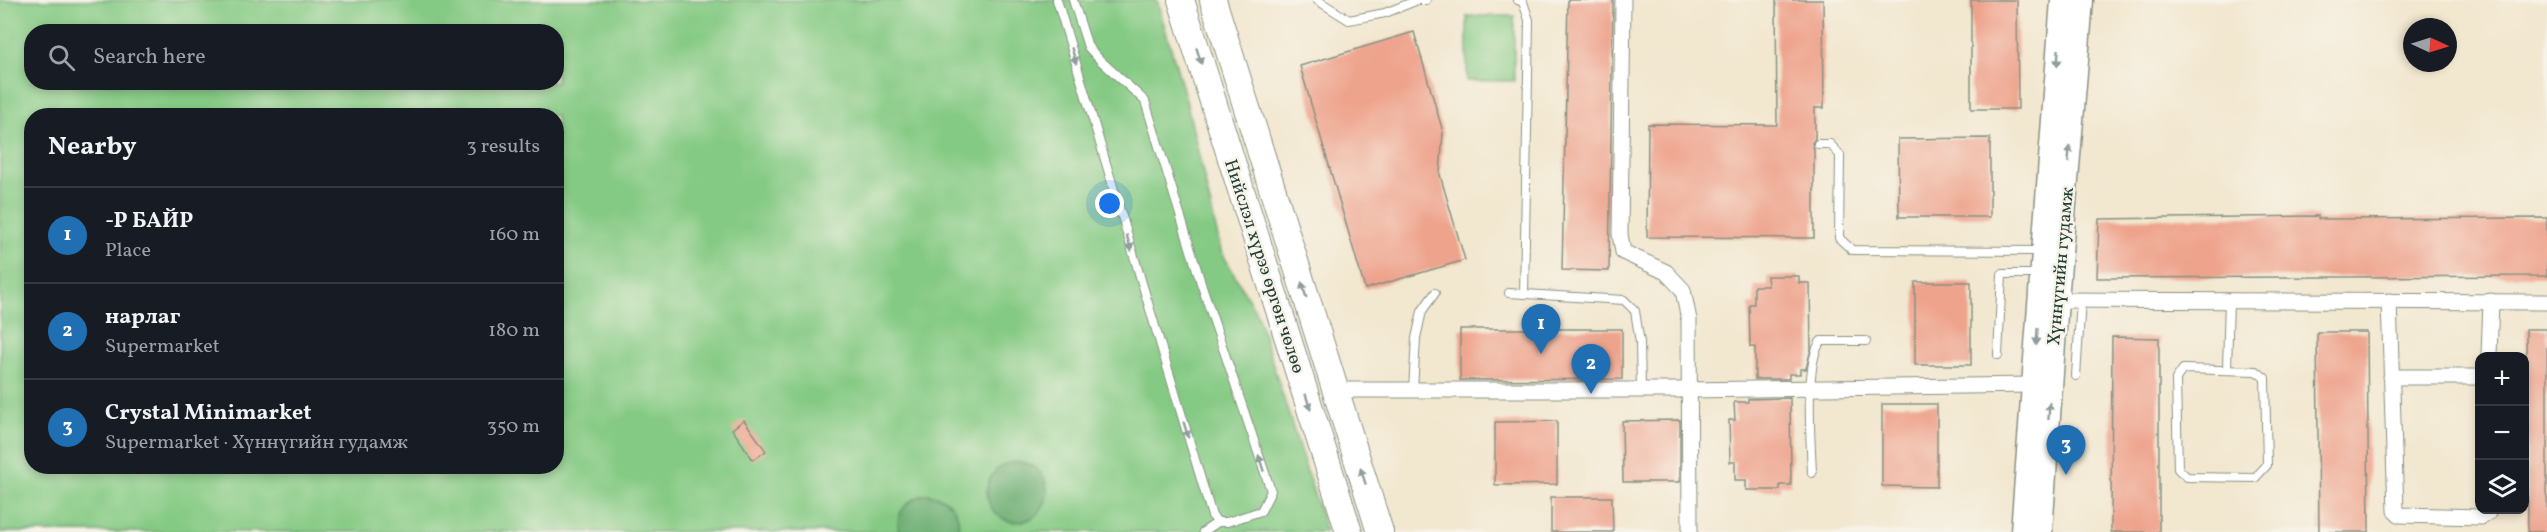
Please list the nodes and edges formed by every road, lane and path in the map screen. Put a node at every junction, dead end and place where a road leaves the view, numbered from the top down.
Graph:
1 (1057, 0) edge
2 (1073, 0) edge
3 (1181, 0) edge
4 (1213, 0) edge
5 (1317, 0) edge
6 (1426, 0) edge
7 (1518, 0) edge
8 (1623, 0) edge
9 (2062, 0) edge
10 (2082, 0) edge
11 (1818, 144) dead end
12 (2052, 251) junction
13 (2041, 274) junction
14 (1435, 293) dead end
15 (1509, 293) dead end
16 (1524, 294) junction
17 (2048, 300) junction
18 (2081, 300) junction
19 (2229, 300) junction
20 (2389, 301) junction
21 (2490, 301) junction
22 (2547, 302) edge
23 (1866, 341) dead end
24 (2489, 352) edge
25 (1998, 355) dead end
26 (1326, 362) junction
27 (2227, 369) junction
28 (1298, 371) junction
29 (2076, 376) dead end
30 (2391, 377) junction
31 (2475, 377) edge
32 (2033, 386) junction
33 (1810, 388) junction
34 (1335, 390) junction
35 (1413, 390) junction
36 (1641, 390) junction
37 (1689, 390) junction
38 (1812, 473) dead end
39 (2486, 514) edge
40 (1218, 522) junction
41 (1203, 532) edge
42 (1349, 532) edge
43 (1380, 532) edge
44 (1690, 532) edge
45 (2022, 532) edge
46 (2041, 532) edge

1 -> 40 lane
40 -> 2 lane
3 -> 28 main road, Нийслэл хүрээ өргөн чөлөө
26 -> 4 main road, Нийслэл хүрээ өргөн чөлөө
5 - 6 lane
7 - 16 lane
8 - 37 street
9 -> 12 main road, Хүннүгийн гудамж
12 -> 10 main road, Хүннүгийн гудамж
11 - 12 lane
12 - 13 main road, Хүннүгийн гудамж
12 - 17 main road, Хүннүгийн гудамж
13 - 17 main road, Хүннүгийн гудамж
13 - 25 lane
14 - 35 lane
15 - 16 lane
16 - 36 lane
17 - 18 street
17 -> 32 main road, Хүннүгийн гудамж
46 -> 17 main road, Хүннүгийн гудамж
18 - 19 street
18 - 29 lane
19 - 20 street
19 - 27 lane
20 - 21 street
20 - 30 street
21 - 22 street
21 - 24 street
23 - 33 lane
26 - 28 main road
26 - 34 main road, Нийслэл хүрээ өргөн чөлөө
27 - 27 lane
28 -> 42 main road, Нийслэл хүрээ өргөн чөлөө
30 - 31 street
30 - 39 street
32 - 33 street
32 - 45 main road, Хүннүгийн гудамж
33 - 37 street
33 - 38 lane
34 - 35 street
43 -> 34 main road, Нийслэл хүрээ өргөн чөлөө
35 - 36 street
36 - 37 street
37 - 44 street
40 - 41 lane

